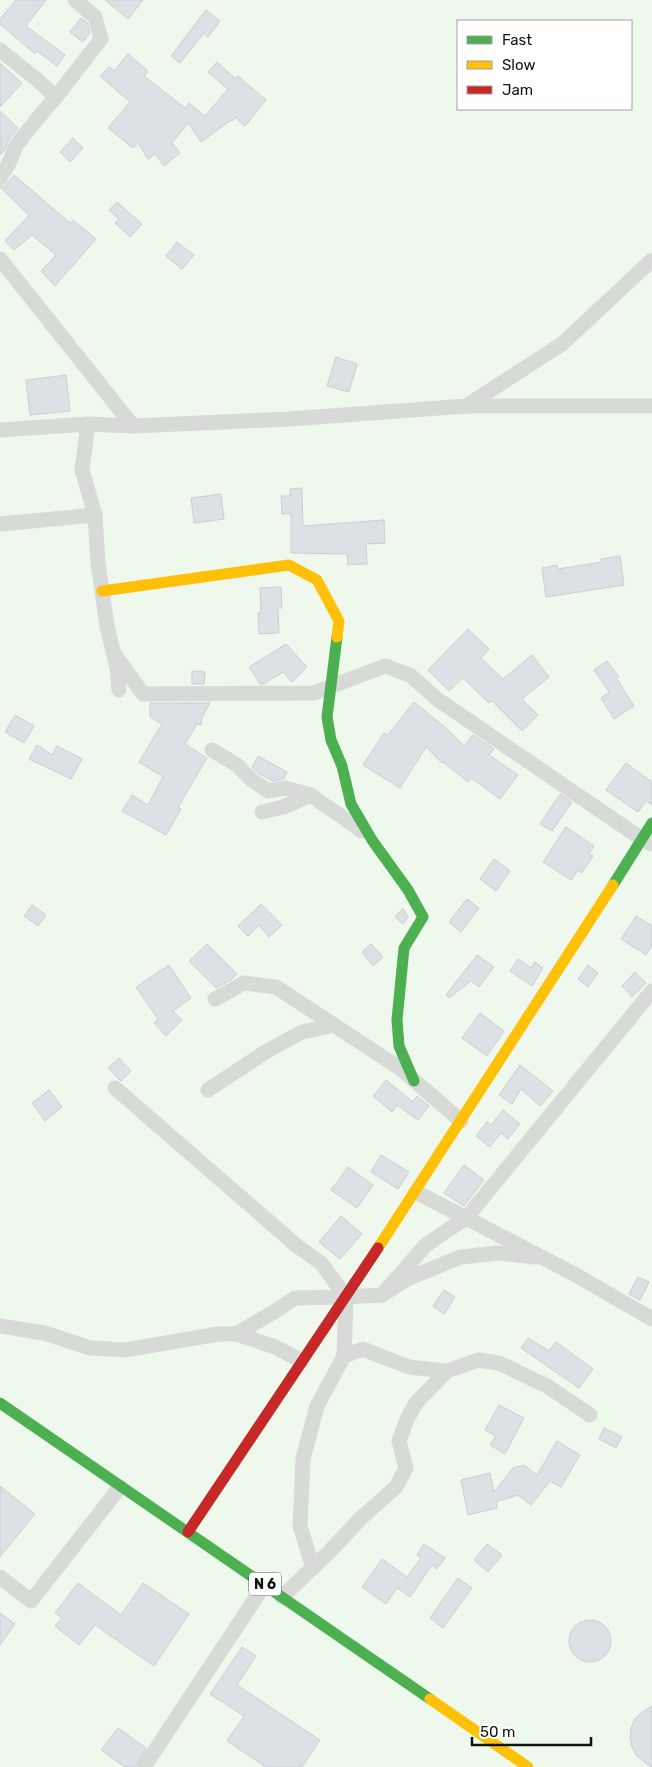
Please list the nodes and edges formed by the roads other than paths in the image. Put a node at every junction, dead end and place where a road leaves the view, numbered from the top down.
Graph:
1 (75, 0) edge
2 (0, 50) edge
3 (56, 97) junction
4 (0, 178) edge
5 (0, 259) edge
6 (652, 260) edge
7 (466, 406) junction
8 (652, 406) edge
9 (88, 424) junction
10 (133, 426) junction
11 (0, 430) edge
12 (95, 514) junction
13 (0, 524) edge
14 (102, 591) junction
15 (113, 652) junction
16 (332, 686) junction
17 (119, 690) dead end
18 (212, 750) dead end
19 (310, 796) junction
20 (262, 812) dead end
21 (652, 823) edge
22 (372, 840) junction
23 (647, 842) edge
24 (652, 991) edge
25 (215, 999) dead end
26 (335, 1025) junction
27 (414, 1081) junction
28 (115, 1088) dead end
29 (208, 1090) dead end
30 (461, 1121) junction
31 (416, 1192) junction
32 (467, 1217) junction
33 (544, 1258) junction
34 (382, 1295) junction
35 (346, 1297) junction
36 (652, 1319) edge
37 (0, 1326) edge
38 (236, 1334) junction
39 (344, 1356) junction
40 (302, 1361) junction
41 (447, 1371) junction
42 (0, 1403) edge
43 (590, 1415) dead end
44 (120, 1487) junction
45 (188, 1532) junction
46 (312, 1568) junction
47 (0, 1577) edge
48 (265, 1584) junction
49 (282, 1597) junction
50 (144, 1767) edge
51 (528, 1767) edge

1 - 3 street
2 - 3 street
3 - 4 street
5 - 10 street
6 - 7 street
7 - 8 street
7 - 10 street
9 - 10 street
9 - 11 street
9 - 12 street
12 - 13 street
12 - 14 street
14 - 15 street
14 - 16 street
15 - 16 street
15 - 17 street
16 - 22 street
16 - 23 street
18 - 19 street
19 - 20 street
19 - 22 street
21 - 23 street
22 - 27 street
23 - 30 street
24 - 32 street
25 - 26 street
26 - 27 street
26 - 29 street
27 - 30 street
28 - 35 street
30 - 31 street
31 - 32 street
31 - 35 street
32 - 33 street
32 - 34 street
33 - 34 street
33 - 36 street
34 - 35 street
35 - 38 street
35 - 39 street
35 - 40 street
37 - 38 street
38 - 40 street
39 - 41 street
39 - 46 street
40 - 45 street
41 - 43 street
41 - 46 street
42 - 44 street, N 6
44 - 45 street, N 6
44 - 47 street
45 - 48 street, N 6
46 - 49 street
48 - 49 street, N 6
48 - 50 street
49 - 51 street, N 6

